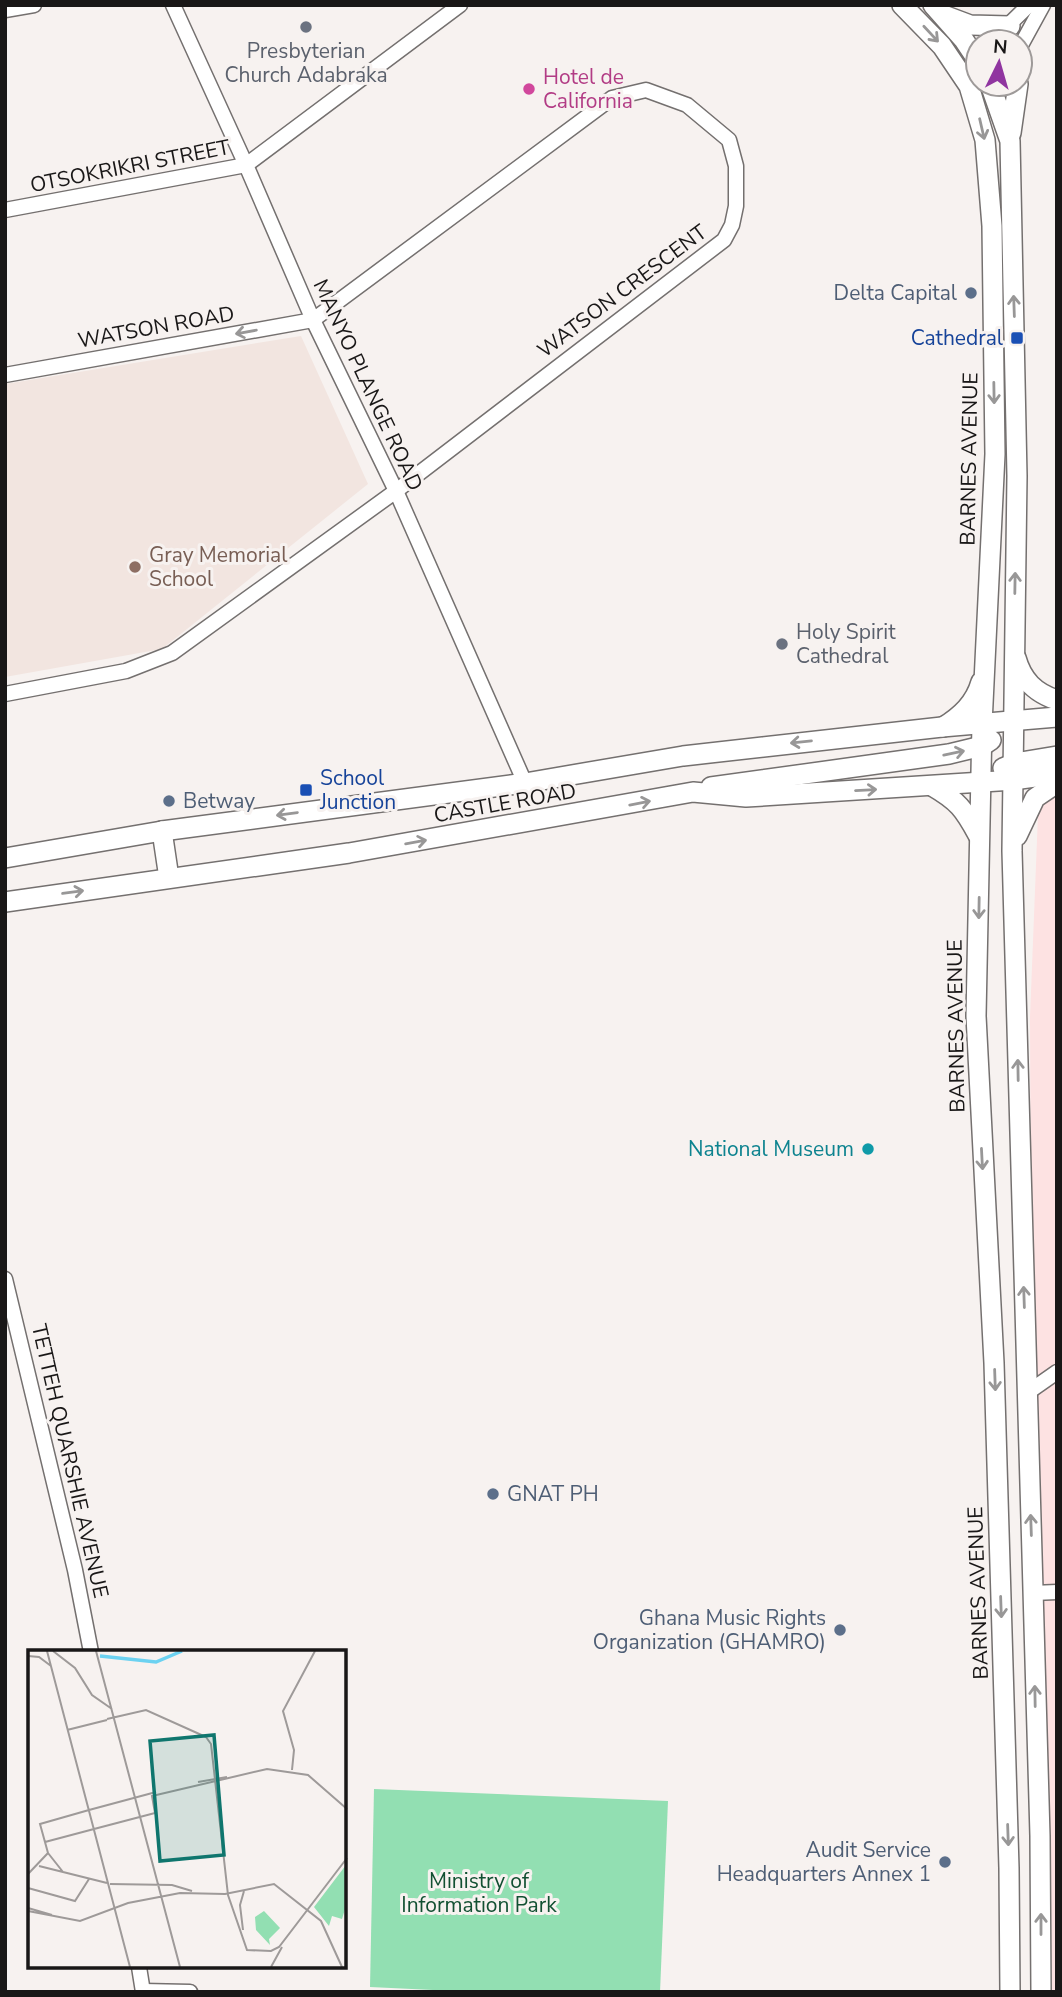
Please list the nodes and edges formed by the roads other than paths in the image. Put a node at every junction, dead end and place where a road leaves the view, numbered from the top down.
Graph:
1 (34, 5) edge
2 (173, 5) edge
3 (460, 5) edge
4 (902, 5) edge
5 (1029, 5) edge
6 (1043, 5) edge
7 (5, 10) edge
8 (937, 10) edge
9 (1010, 26) junction
10 (1008, 28) edge
11 (1030, 28) edge
12 (964, 51) edge
13 (964, 58) edge
14 (977, 98) edge
15 (995, 98) edge
16 (1016, 98) edge
17 (1010, 141) junction
18 (246, 166) junction
19 (5, 210) edge
20 (313, 320) junction
21 (5, 375) edge
22 (396, 491) junction
23 (1014, 651) junction
24 (986, 664) junction
25 (5, 694) edge
26 (1057, 700) edge
27 (1057, 718) edge
28 (1014, 722) junction
29 (942, 727) junction
30 (986, 737) junction
31 (1057, 756) edge
32 (1011, 770) junction
33 (1057, 774) edge
34 (981, 781) junction
35 (525, 783) junction
36 (1057, 783) edge
37 (932, 786) junction
38 (694, 792) junction
39 (162, 831) junction
40 (980, 839) junction
41 (1012, 851) junction
42 (5, 858) edge
43 (169, 878) junction
44 (5, 902) edge
45 (5, 1279) edge
46 (1057, 1372) edge
47 (1027, 1393) junction
48 (1057, 1592) edge
49 (1033, 1593) junction
50 (91, 1650) edge
51 (139, 1969) edge
52 (143, 1991) edge
53 (190, 1992) edge
54 (1010, 1992) edge
55 (1041, 1992) edge

1 - 7 street
2 - 18 street, MANYO PLANGE ROAD
3 - 18 street, OTSOKRIKRI STREET
4 -> 13 main road
5 - 9 street
6 - 11 street
8 - 9 main road
8 - 12 main road, BARNES AVENUE
9 - 10 street
14 -> 24 main road, BARNES AVENUE
15 - 17 main road
16 - 17 main road
23 -> 17 main road
18 - 19 street, OTSOKRIKRI STREET
18 - 20 street, MANYO PLANGE ROAD
20 -> 21 street, WATSON ROAD
20 - 22 street, MANYO PLANGE ROAD
20 - 22 street, WATSON CRESCENT
22 - 25 street, WATSON CRESCENT
22 - 35 street, MANYO PLANGE ROAD
23 - 26 main road
23 - 28 main road
24 - 29 main road
24 - 30 main road, BARNES AVENUE
27 - 28 main road, CASTLE ROAD
28 - 30 main road, CASTLE ROAD
28 - 32 main road
29 - 30 main road, CASTLE ROAD
29 -> 35 main road, CASTLE ROAD
30 - 32 main road
30 - 34 main road, BARNES AVENUE
38 -> 30 main road
31 - 32 main road
32 - 33 main road, CASTLE ROAD
32 - 34 main road, CASTLE ROAD
32 - 41 main road
34 - 37 main road, CASTLE ROAD
34 - 40 main road, BARNES AVENUE
35 -> 39 main road, CASTLE ROAD
36 - 41 main road
38 -> 37 main road, CASTLE ROAD
37 - 40 main road
43 -> 38 main road, CASTLE ROAD
39 - 42 main road, CASTLE ROAD
39 - 43 main road
40 -> 54 main road, BARNES AVENUE
47 -> 41 main road
44 -> 43 main road, CASTLE ROAD
45 - 50 street, TETTEH QUARSHIE AVENUE
46 - 47 street
49 -> 47 main road
48 - 49 street
55 -> 49 main road
51 - 52 street
52 - 53 street

